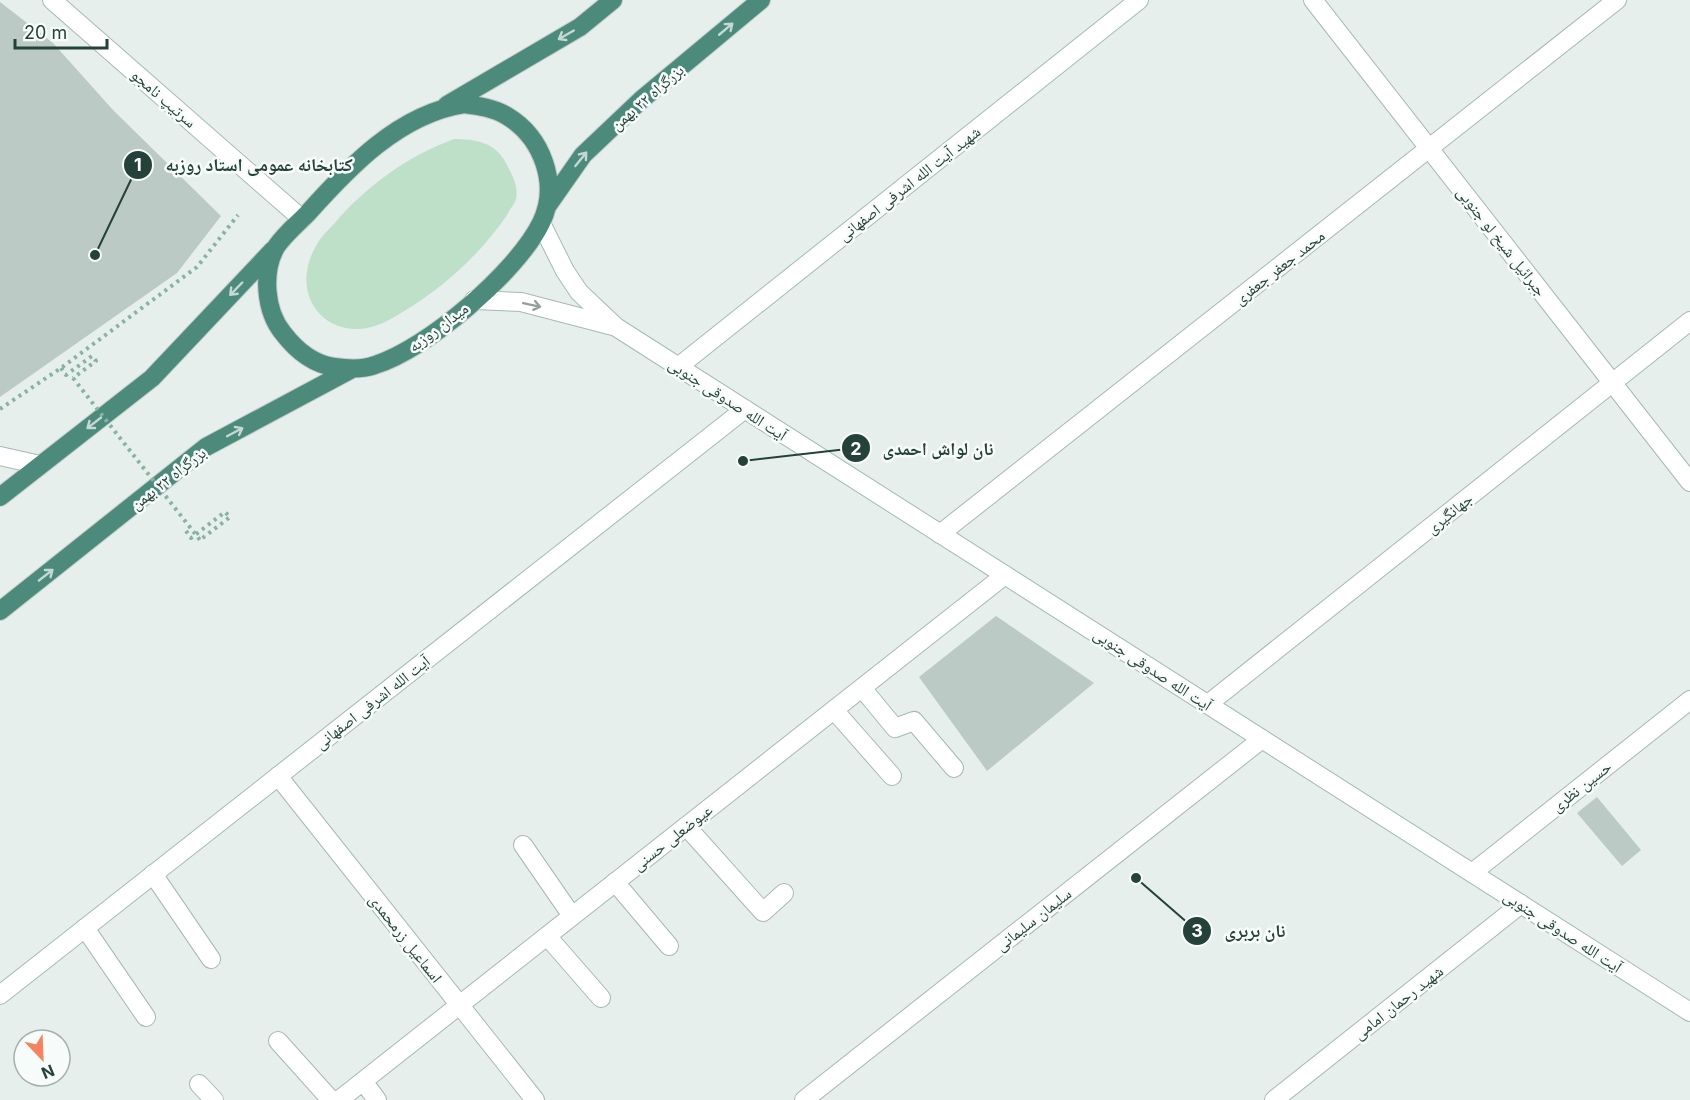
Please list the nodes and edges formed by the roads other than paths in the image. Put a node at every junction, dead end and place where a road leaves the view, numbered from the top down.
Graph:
1 (52, 0) edge
2 (613, 0) edge
3 (761, 0) edge
4 (1139, 0) edge
5 (1313, 0) edge
6 (1617, 0) edge
7 (442, 108) junction
8 (1429, 148) junction
9 (544, 215) junction
10 (302, 219) junction
11 (276, 247) junction
12 (474, 300) junction
13 (1690, 321) edge
14 (616, 327) junction
15 (678, 367) junction
16 (352, 369) junction
17 (1612, 382) junction
18 (745, 409) junction
19 (0, 456) edge
20 (40, 465) junction
21 (1690, 482) edge
22 (0, 497) edge
23 (940, 534) junction
24 (1005, 575) junction
25 (0, 611) edge
26 (862, 688) junction
27 (1690, 700) edge
28 (1208, 704) junction
29 (834, 710) junction
30 (1262, 739) junction
31 (954, 768) dead end
32 (278, 776) junction
33 (892, 776) dead end
34 (686, 826) junction
35 (523, 845) dead end
36 (1472, 873) junction
37 (153, 874) junction
38 (615, 882) junction
39 (784, 893) dead end
40 (1521, 904) junction
41 (572, 916) junction
42 (85, 928) junction
43 (546, 936) junction
44 (669, 946) dead end
45 (211, 958) dead end
46 (0, 995) edge
47 (601, 998) dead end
48 (459, 1005) junction
49 (1690, 1012) edge
50 (146, 1017) dead end
51 (278, 1041) dead end
52 (363, 1081) junction
53 (199, 1084) dead end
54 (214, 1100) edge
55 (331, 1100) edge
56 (339, 1100) edge
57 (377, 1100) edge
58 (535, 1100) edge
59 (804, 1100) edge
60 (1274, 1100) edge

1 - 10 street, سرتیپ نامجو
2 -> 7 highway
9 -> 3 highway, بزرگراه ۲۲ بهمن
4 - 15 street, شهید آیت الله اشرفی اصفهانی
5 - 8 street, جبرائیل شیخ لو جنوبی
6 - 8 street, محمد جعفر جعفری
7 - 9 highway, میدان روزبه
7 - 10 highway, میدان روزبه
8 - 17 street, جبرائیل شیخ لو جنوبی
8 - 23 street, محمد جعفر جعفری
9 - 12 highway, میدان روزبه
9 - 14 street
10 - 11 highway, میدان روزبه
11 - 16 highway, میدان روزبه
11 -> 20 highway
12 -> 14 street
12 - 16 highway, میدان روزبه
13 - 17 street, جهانگیری
14 - 15 street, آیت الله صدوقی جنوبی
15 - 18 street, آیت الله صدوقی جنوبی
25 -> 16 highway, بزرگراه ۲۲ بهمن
17 - 21 street, جبرائیل شیخ لو جنوبی
17 - 28 street, جهانگیری
18 - 23 street, آیت الله صدوقی جنوبی
18 - 32 street, آیت الله اشرفی اصفهانی
19 - 20 street
20 - 22 highway
23 - 24 street, آیت الله صدوقی جنوبی
24 - 26 street, عیوضعلی حسنی
24 - 28 street, آیت الله صدوقی جنوبی
26 - 29 street, عیوضعلی حسنی
26 - 31 street
27 - 36 street, حسین نظری
28 - 30 street, آیت الله صدوقی جنوبی
29 - 33 street
29 - 34 street, عیوضعلی حسنی
30 - 36 street, آیت الله صدوقی جنوبی
30 - 59 street, سلیمان سلیمانی
32 - 37 street, آیت الله اشرفی اصفهانی
32 - 48 street, اسماعیل زرمحمدی
34 - 38 street, عیوضعلی حسنی
34 - 39 street
35 - 41 street
36 - 40 street, آیت الله صدوقی جنوبی
37 - 42 street, آیت الله اشرفی اصفهانی
37 - 45 street
38 - 41 street, عیوضعلی حسنی
38 - 44 street
40 - 49 street, آیت الله صدوقی جنوبی
40 - 60 street, شهید رحمان امامی
41 - 43 street, عیوضعلی حسنی
42 - 46 street, آیت الله اشرفی اصفهانی
42 - 50 street
43 - 47 street
43 - 48 street, عیوضعلی حسنی
48 - 52 street, عیوضعلی حسنی
48 - 58 street, اسماعیل زرمحمدی
51 - 55 street
52 - 56 street, عیوضعلی حسنی
52 - 57 street
53 - 54 street

